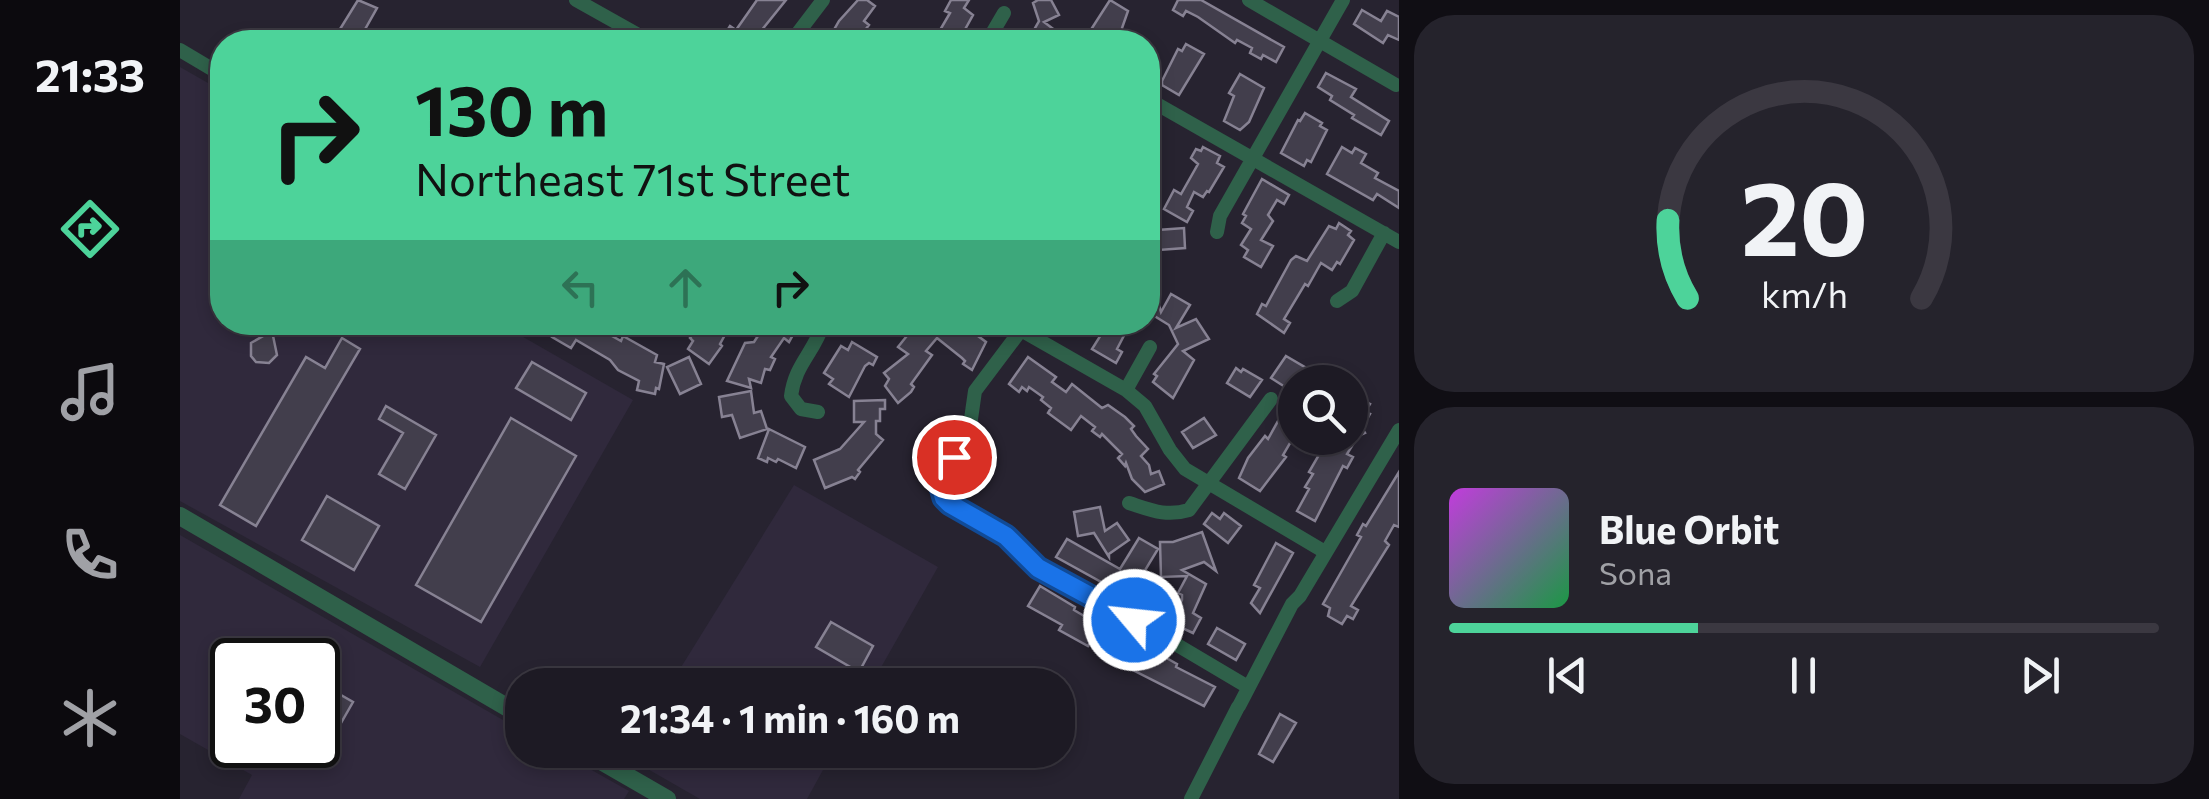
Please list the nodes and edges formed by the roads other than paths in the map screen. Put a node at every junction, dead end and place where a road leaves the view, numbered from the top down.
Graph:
1 (576, 0) edge
2 (823, 0) edge
3 (1249, 0) edge
4 (1343, 0) edge
5 (1004, 14) dead end
6 (630, 30) edge
7 (800, 30) edge
8 (995, 30) edge
9 (1320, 41) junction
10 (180, 50) edge
11 (210, 68) edge
12 (1396, 85) dead end
13 (1160, 105) edge
14 (1253, 158) junction
15 (1217, 232) dead end
16 (1384, 234) junction
17 (1399, 242) edge
18 (1337, 301) dead end
19 (820, 335) edge
20 (1018, 335) edge
21 (1037, 335) edge
22 (1150, 347) dead end
23 (1126, 390) junction
24 (1271, 399) dead end
25 (818, 412) dead end
26 (1399, 430) edge
27 (1208, 484) junction
28 (1129, 503) dead end
29 (180, 516) edge
30 (1325, 552) junction
31 (1248, 687) junction
32 (505, 706) edge
33 (613, 768) edge
34 (667, 799) edge
35 (1190, 799) edge

1 - 6 street
2 - 7 street
3 - 9 street
4 - 9 street
5 - 8 street
9 - 12 street
9 - 14 street
10 - 11 street
13 - 14 street
14 - 15 street
14 - 16 street
16 - 17 street
16 - 18 street
19 - 25 street
20 - 31 street
21 - 23 street
22 - 23 street
23 - 27 street
24 - 27 street
26 - 30 street
27 - 28 street
27 - 30 street
29 - 32 street
30 - 31 street
31 - 35 street
33 - 34 street

